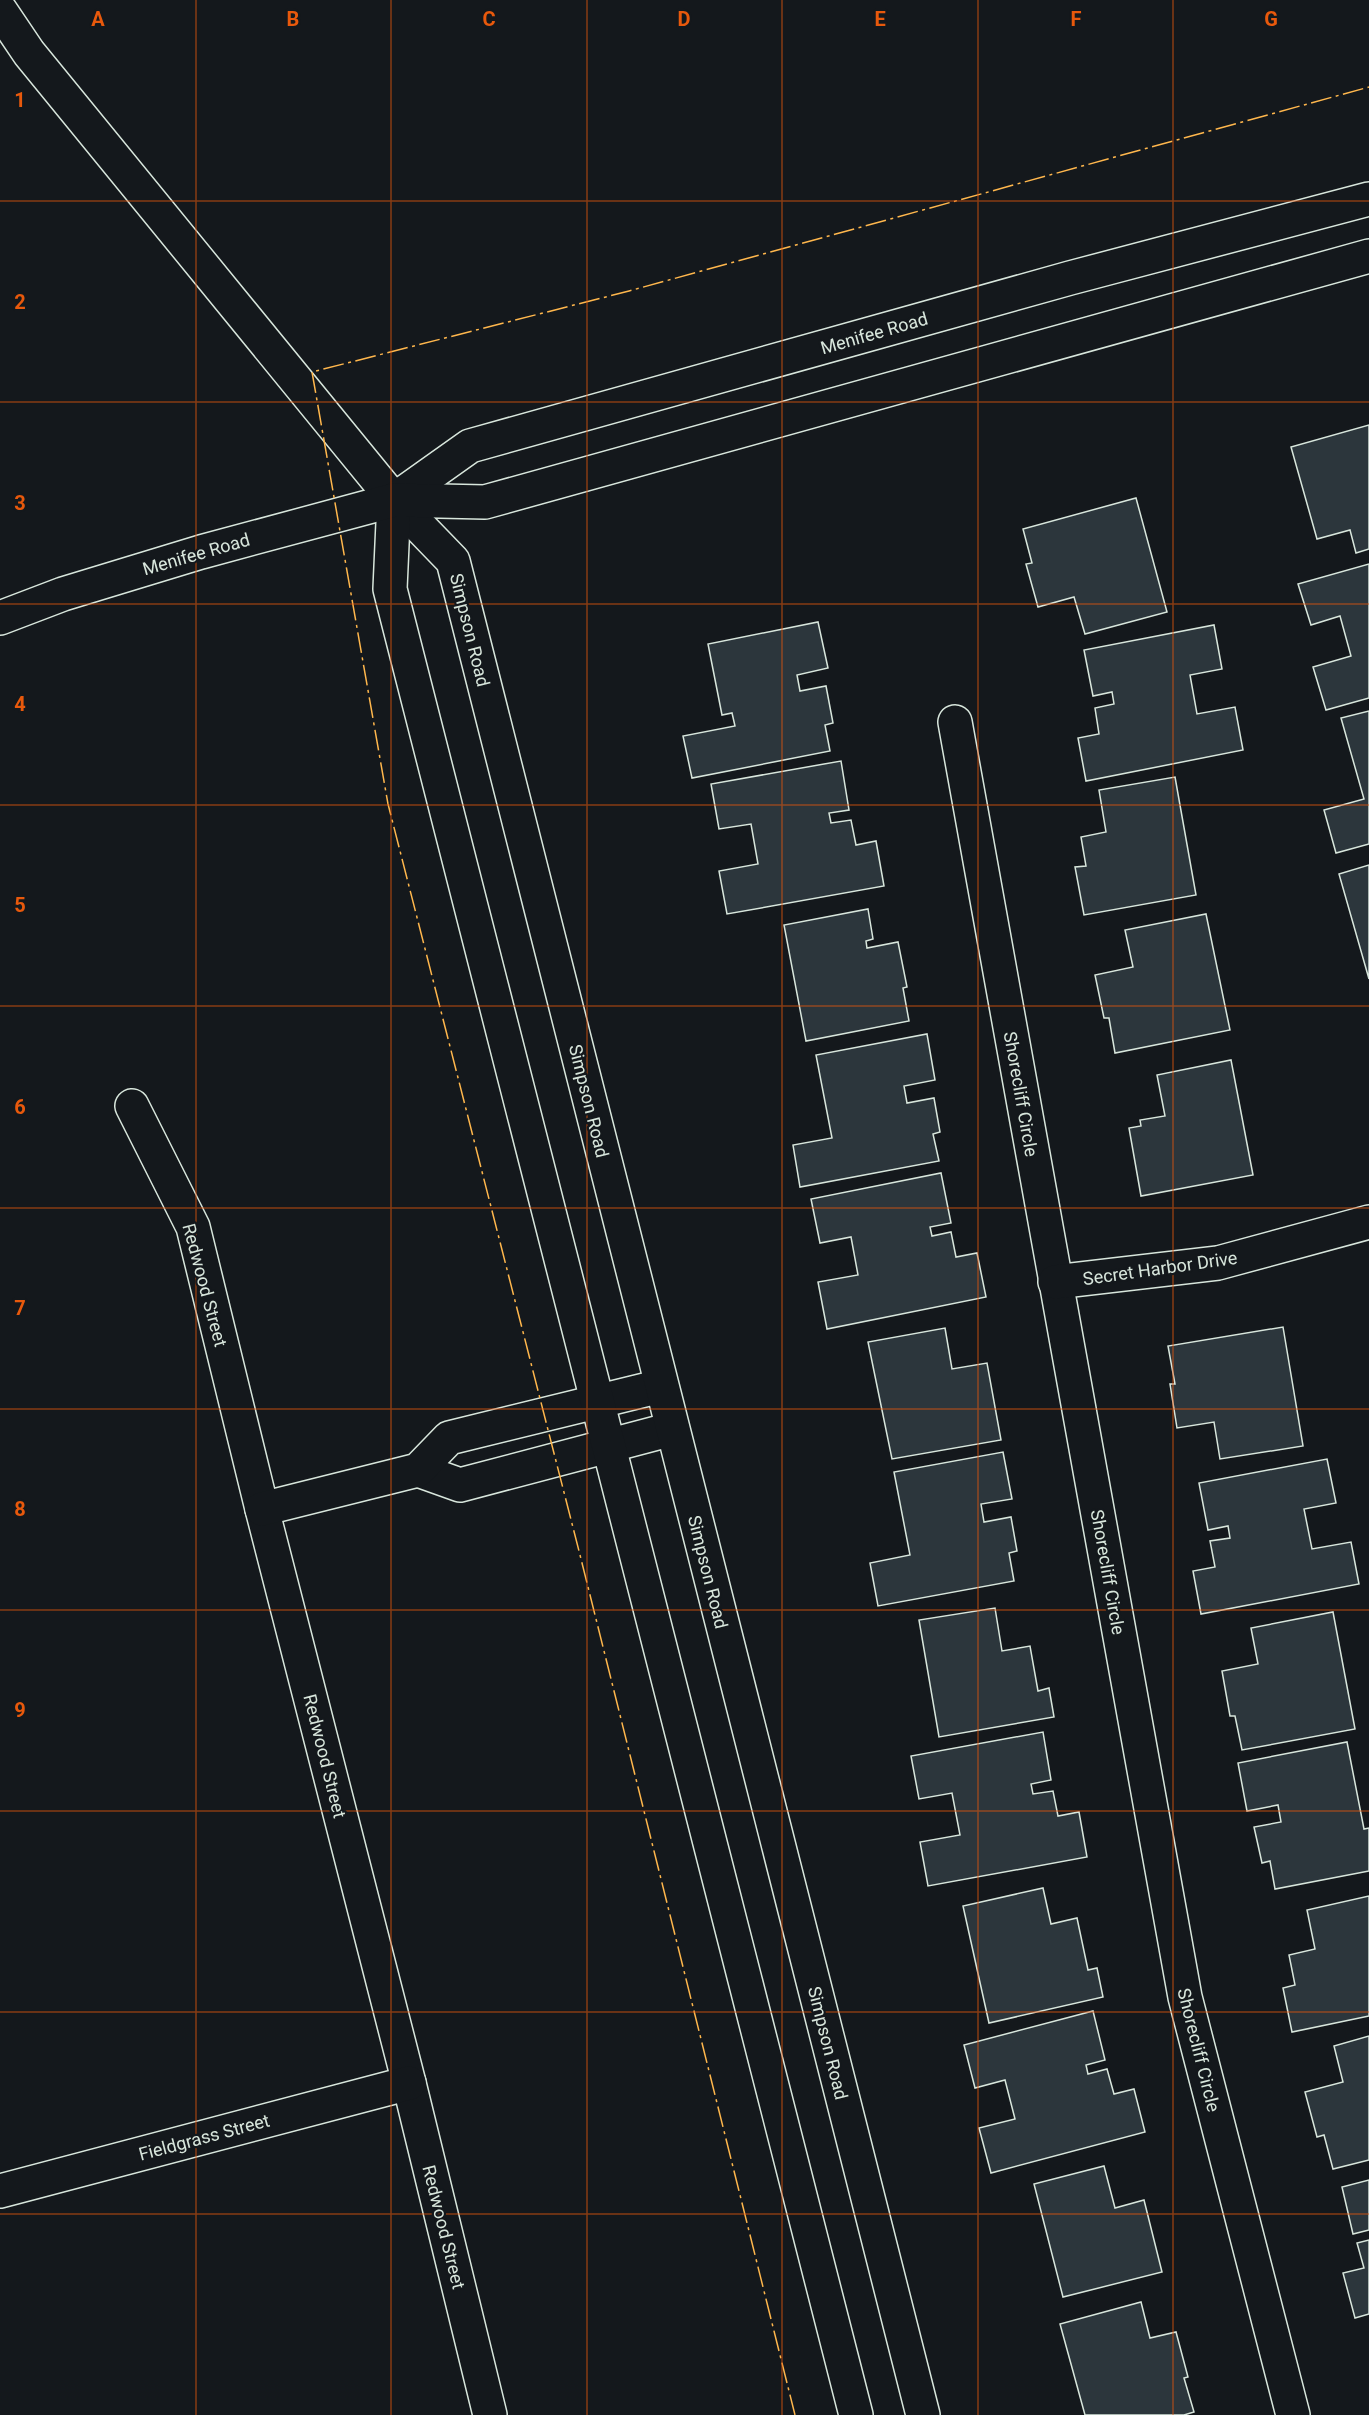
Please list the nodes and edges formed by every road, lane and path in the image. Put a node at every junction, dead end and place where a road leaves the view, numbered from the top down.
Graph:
1 (0, 10) edge
2 (1369, 199) edge
3 (1369, 256) edge
4 (394, 500) junction
5 (0, 618) edge
6 (955, 723) dead end
7 (132, 1106) dead end
8 (1369, 1222) edge
9 (1055, 1282) junction
10 (661, 1386) junction
11 (597, 1401) junction
12 (672, 1429) junction
13 (609, 1445) junction
14 (418, 1470) junction
15 (261, 1509) junction
16 (409, 2083) junction
17 (0, 2191) edge
18 (490, 2415) edge
19 (856, 2415) edge
20 (923, 2415) edge
21 (1293, 2415) edge

1 - 4 main road, Simpson Road
2 - 4 main road, Menifee Road
3 - 4 main road, Menifee Road
4 - 5 main road, Menifee Road
4 - 10 main road, Simpson Road
4 - 11 main road
6 - 9 main road, Shorecliff Circle
7 - 15 main road, Redwood Street
8 - 9 main road, Secret Harbor Drive
9 - 21 main road, Shorecliff Circle
10 - 11 main road
10 - 12 main road, Simpson Road
11 - 13 main road
11 - 14 main road
12 - 13 main road
12 - 20 main road, Simpson Road
13 - 14 main road
13 - 19 main road
14 - 15 main road
15 - 16 main road, Redwood Street
16 - 17 main road, Fieldgrass Street
16 - 18 main road, Redwood Street

